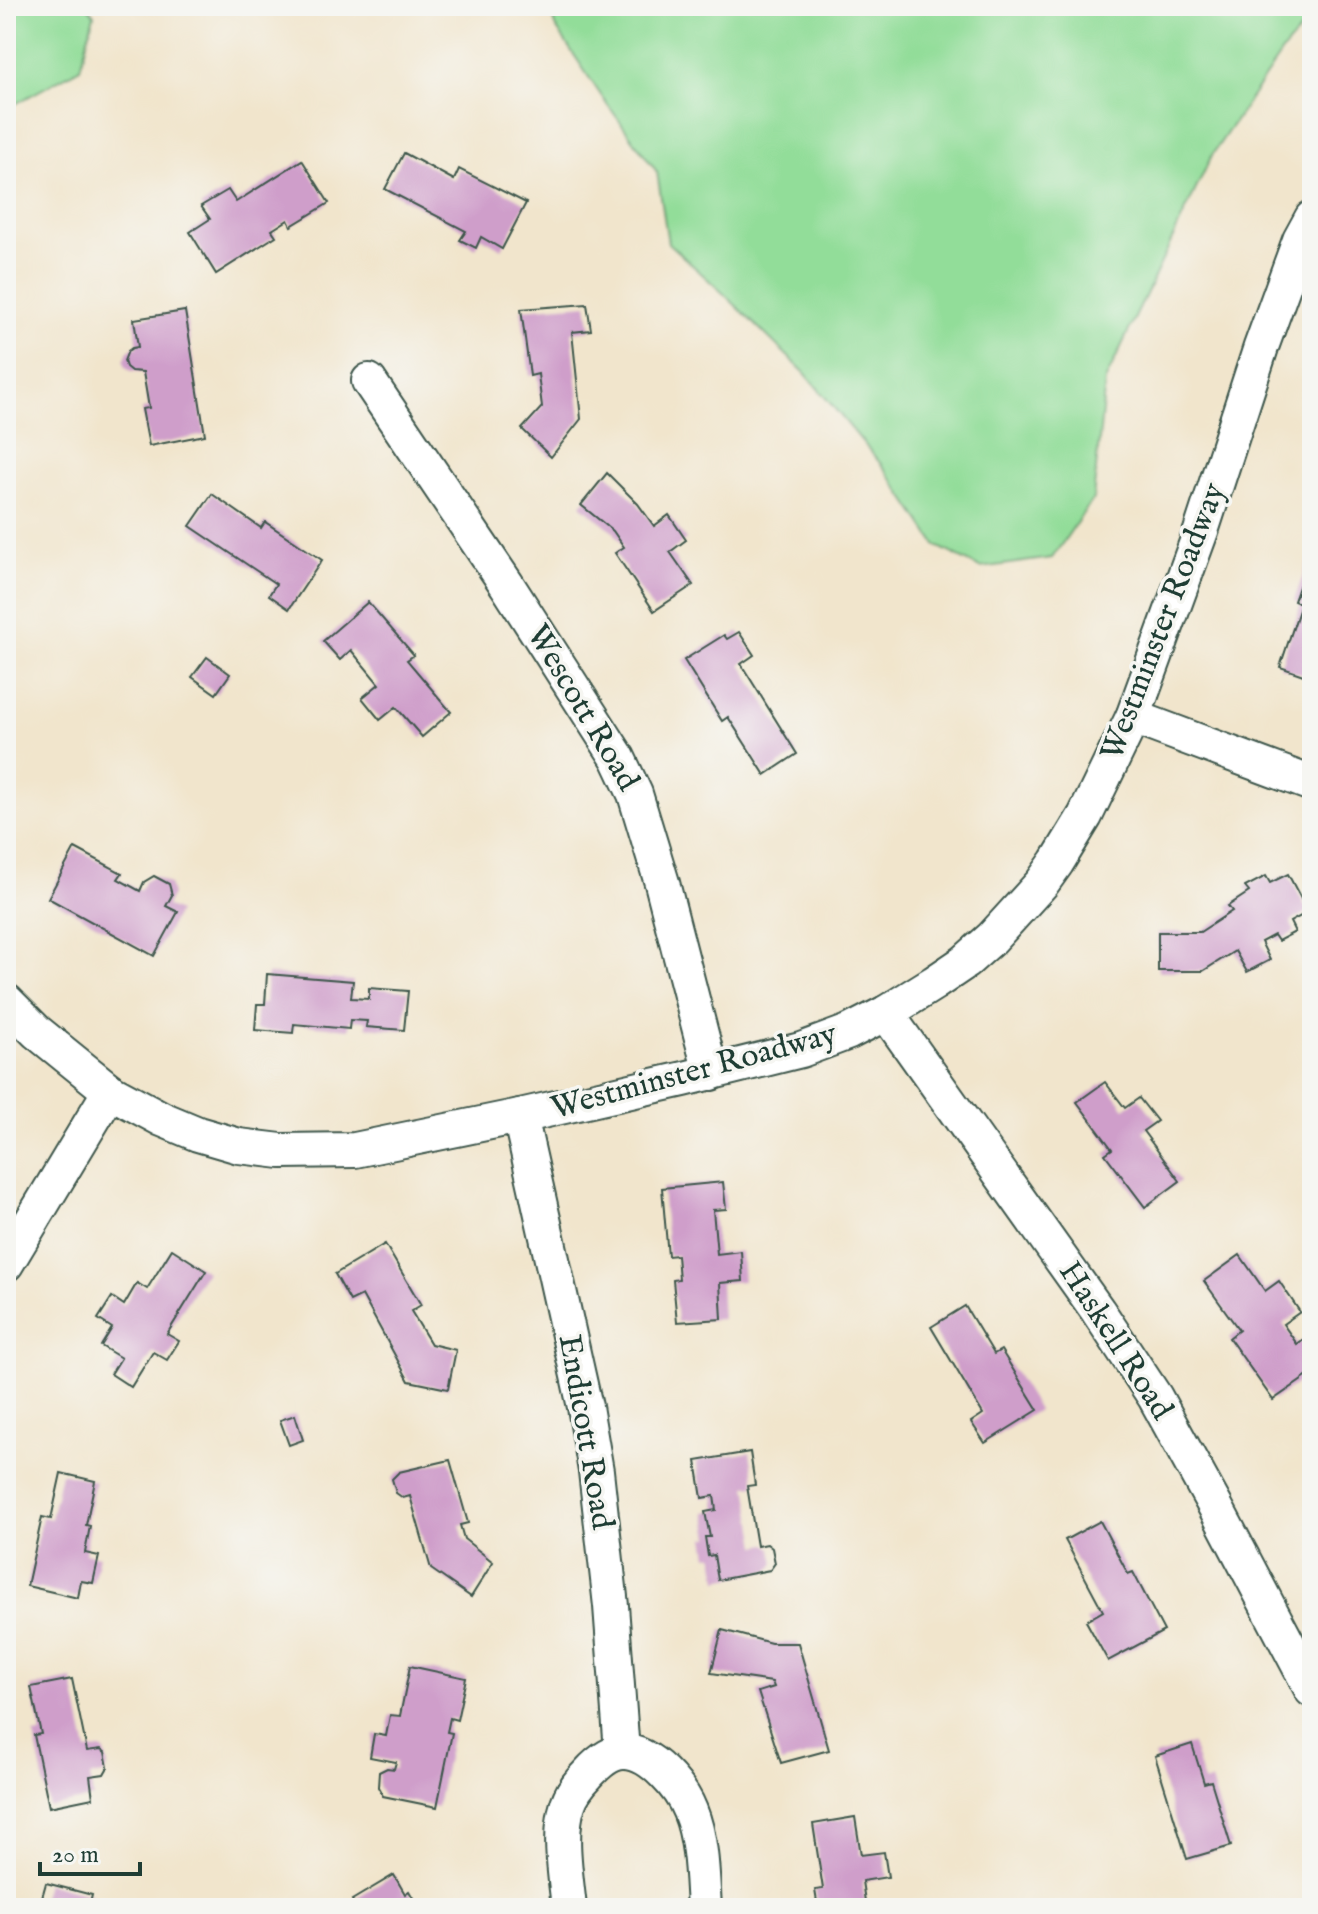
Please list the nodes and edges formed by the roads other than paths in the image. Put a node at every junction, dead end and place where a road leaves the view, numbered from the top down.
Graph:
1 (1312, 218) edge
2 (369, 381) dead end
3 (1133, 717) junction
4 (1312, 784) edge
5 (6, 1001) edge
6 (886, 1013) junction
7 (711, 1073) junction
8 (110, 1091) junction
9 (520, 1116) junction
10 (6, 1264) edge
11 (1312, 1690) edge
12 (622, 1752) junction
13 (569, 1908) edge
14 (704, 1908) edge

1 - 3 street, Westminster Roadway
2 - 7 street, Wescott Road
3 - 4 street
3 - 6 street, Westminster Roadway
5 - 8 street, Westminster Roadway
6 - 7 street, Westminster Roadway
6 - 11 street, Haskell Road
7 - 9 street, Westminster Roadway
8 - 9 street, Westminster Roadway
8 - 10 street
9 - 12 street, Endicott Road
12 - 13 street
12 - 14 street

